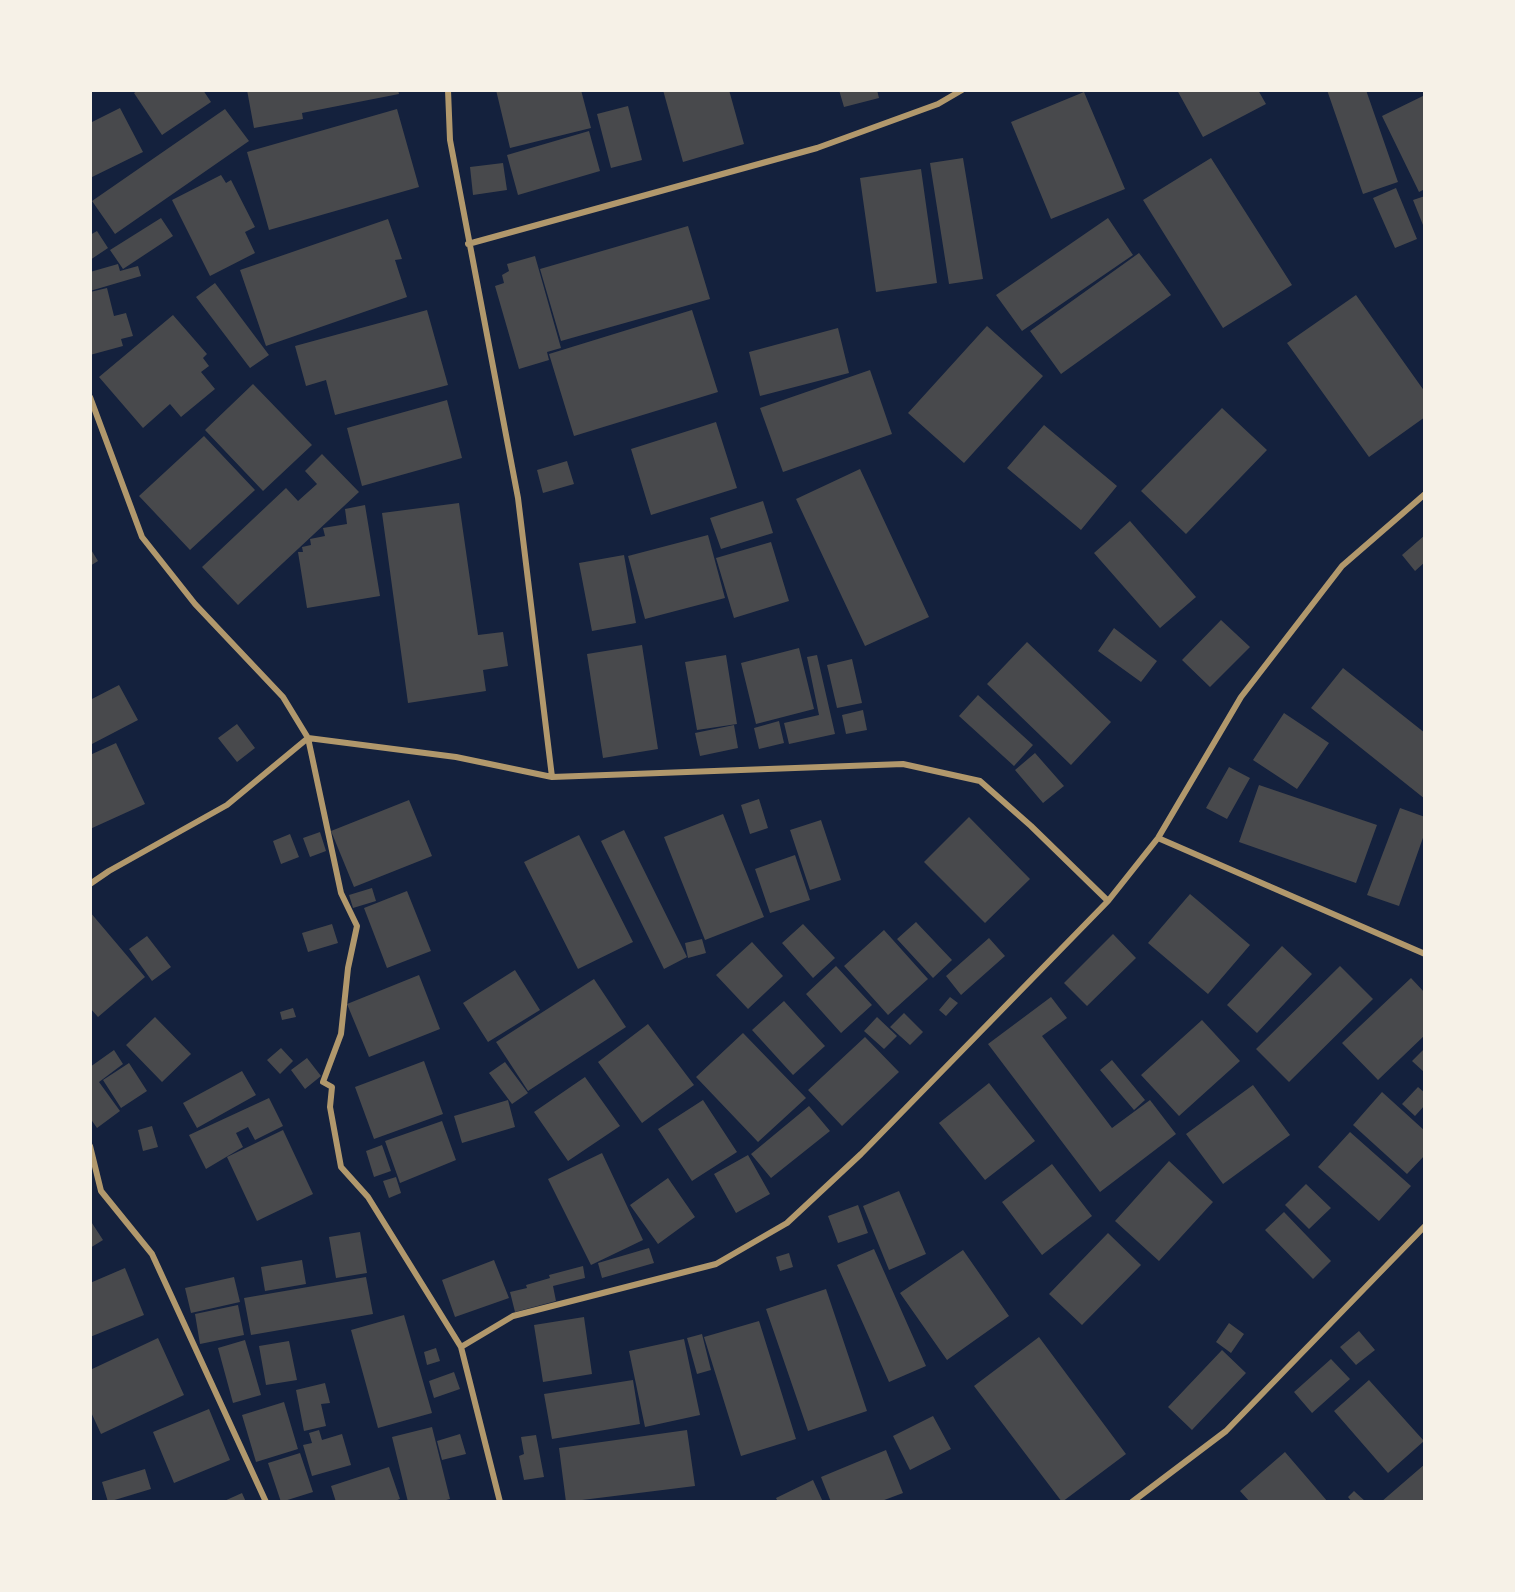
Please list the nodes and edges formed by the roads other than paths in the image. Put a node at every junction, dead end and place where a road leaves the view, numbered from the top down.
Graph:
1 (448, 90) edge
2 (962, 90) edge
3 (468, 244) junction
4 (90, 398) edge
5 (1425, 494) edge
6 (308, 738) junction
7 (552, 777) junction
8 (1158, 838) junction
9 (90, 884) edge
10 (1108, 901) junction
11 (1425, 954) edge
12 (90, 1146) edge
13 (1425, 1226) edge
14 (461, 1347) junction
15 (266, 1502) edge
16 (500, 1502) edge
17 (1132, 1502) edge

1 - 3 street
2 - 3 street
3 - 7 street
4 - 6 street
5 - 8 street
6 - 7 street
6 - 9 street
6 - 14 street
7 - 10 street
8 - 10 street
8 - 11 street
10 - 14 street
12 - 15 street
13 - 17 street
14 - 16 street

